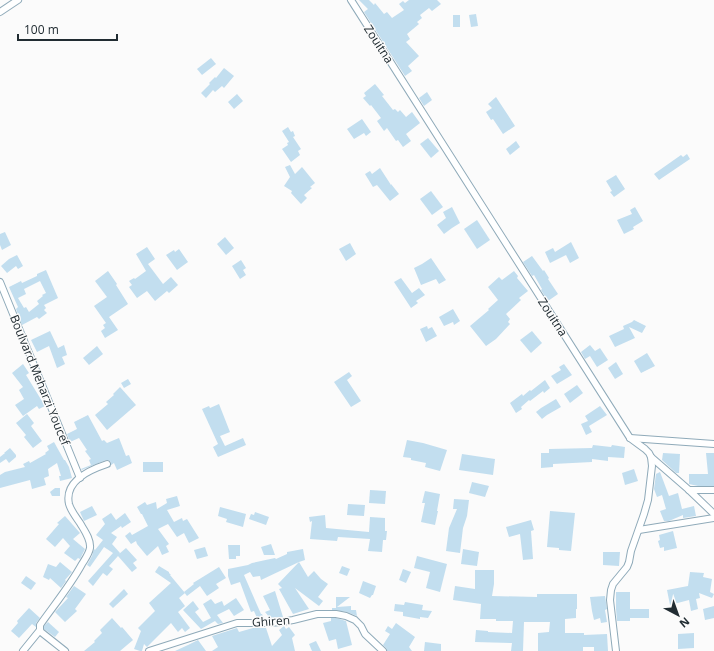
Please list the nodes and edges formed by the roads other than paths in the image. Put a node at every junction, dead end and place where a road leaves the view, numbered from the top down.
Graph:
1 (18, 0) edge
2 (350, 0) edge
3 (0, 12) edge
4 (0, 282) edge
5 (630, 438) junction
6 (714, 444) edge
7 (651, 457) junction
8 (107, 464) dead end
9 (80, 478) junction
10 (689, 490) junction
11 (714, 490) edge
12 (714, 514) edge
13 (714, 518) edge
14 (639, 530) junction
15 (40, 630) junction
16 (23, 651) edge
17 (65, 651) edge
18 (149, 651) edge
19 (383, 651) edge
20 (616, 651) edge

1 - 3 street
2 - 5 street, Zouitna
4 - 9 street, Boulvard Meharzi Youcef
5 - 6 street
5 - 7 street, Zouitna
7 - 10 street, Zouitna
7 - 14 street
8 - 9 street
9 - 15 street
10 - 11 street
10 - 12 street, Zouitna
13 - 14 street
14 - 20 street
15 - 16 street
15 - 17 street
18 - 19 street, Ghiren

